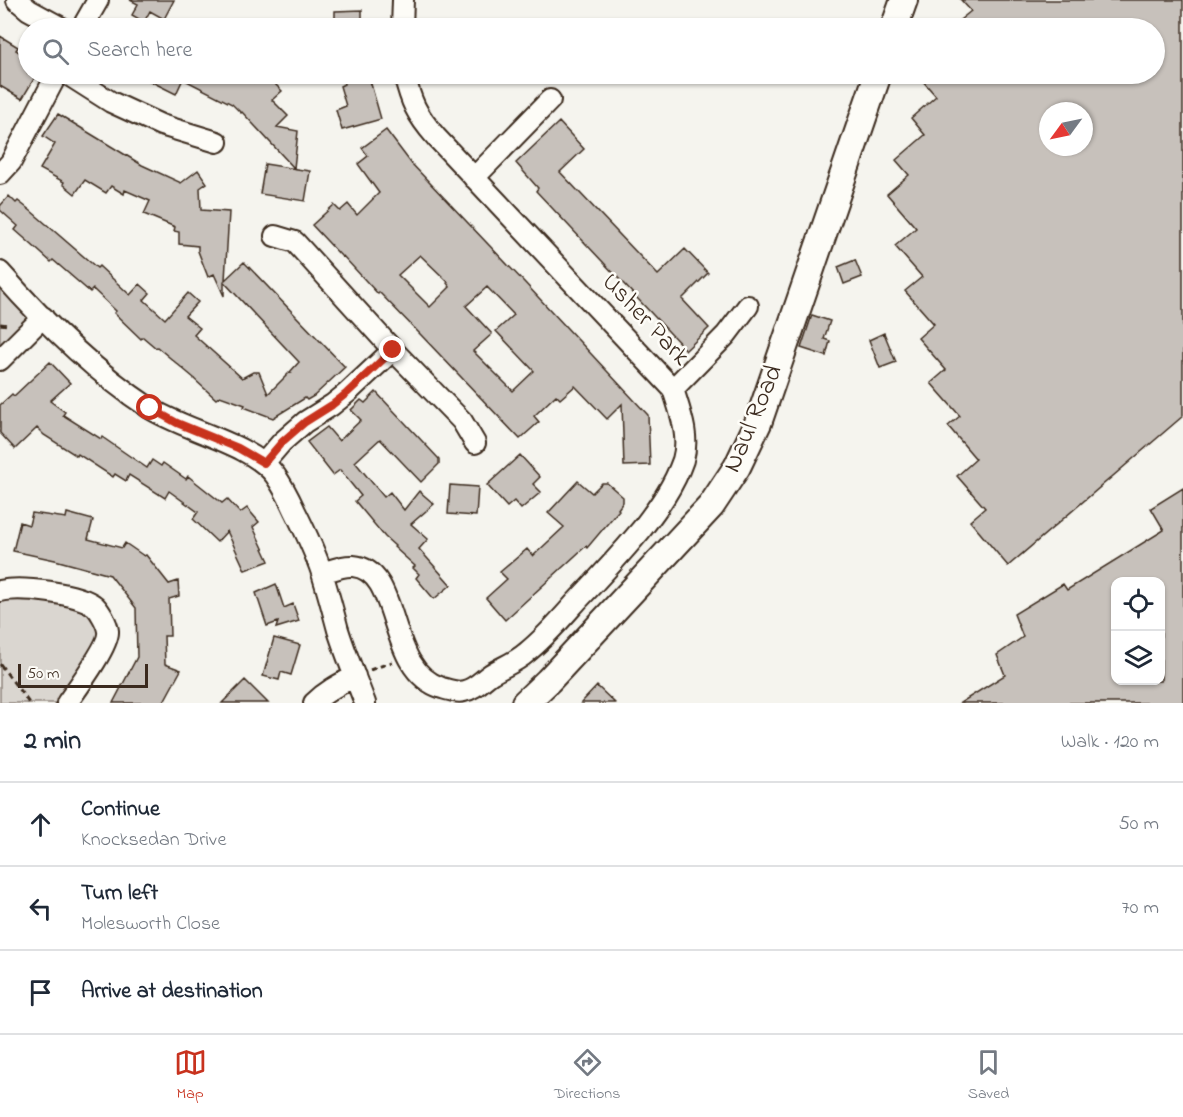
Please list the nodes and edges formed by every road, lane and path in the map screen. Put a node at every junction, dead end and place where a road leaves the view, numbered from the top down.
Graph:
1 (17, 0) edge
2 (98, 0) edge
3 (403, 0) edge
4 (904, 0) edge
5 (44, 18) edge
6 (88, 18) edge
7 (402, 18) edge
8 (898, 18) edge
9 (52, 84) edge
10 (83, 84) edge
11 (407, 84) edge
12 (875, 84) edge
13 (550, 100) dead end
14 (217, 142) dead end
15 (0, 174) edge
16 (474, 178) junction
17 (275, 236) dead end
18 (0, 272) edge
19 (748, 306) dead end
20 (43, 317) junction
21 (393, 350) junction
22 (0, 360) edge
23 (674, 389) junction
24 (475, 443) dead end
25 (264, 463) junction
26 (322, 573) junction
27 (0, 591) edge
28 (407, 656) junction
29 (0, 664) edge
30 (355, 676) junction
31 (435, 695) edge
32 (29, 703) edge
33 (67, 703) edge
34 (314, 703) edge
35 (365, 703) edge
36 (525, 703) edge

1 - 5 street
2 - 6 street
3 - 7 street
4 - 8 main road
9 - 15 street
10 - 14 street
11 - 16 street, Usher Park
12 - 36 main road, Naul Road
13 - 16 street
16 - 23 street, Usher Park
17 - 21 street
18 - 20 street
19 - 23 street
20 - 22 street
20 - 25 street
21 - 24 street
21 - 25 street
23 - 31 street, Usher Park
25 - 26 street
26 - 28 street
26 - 30 street
27 - 33 street
28 - 30 path
28 - 31 street
29 - 32 path
30 - 34 street
30 - 35 street

